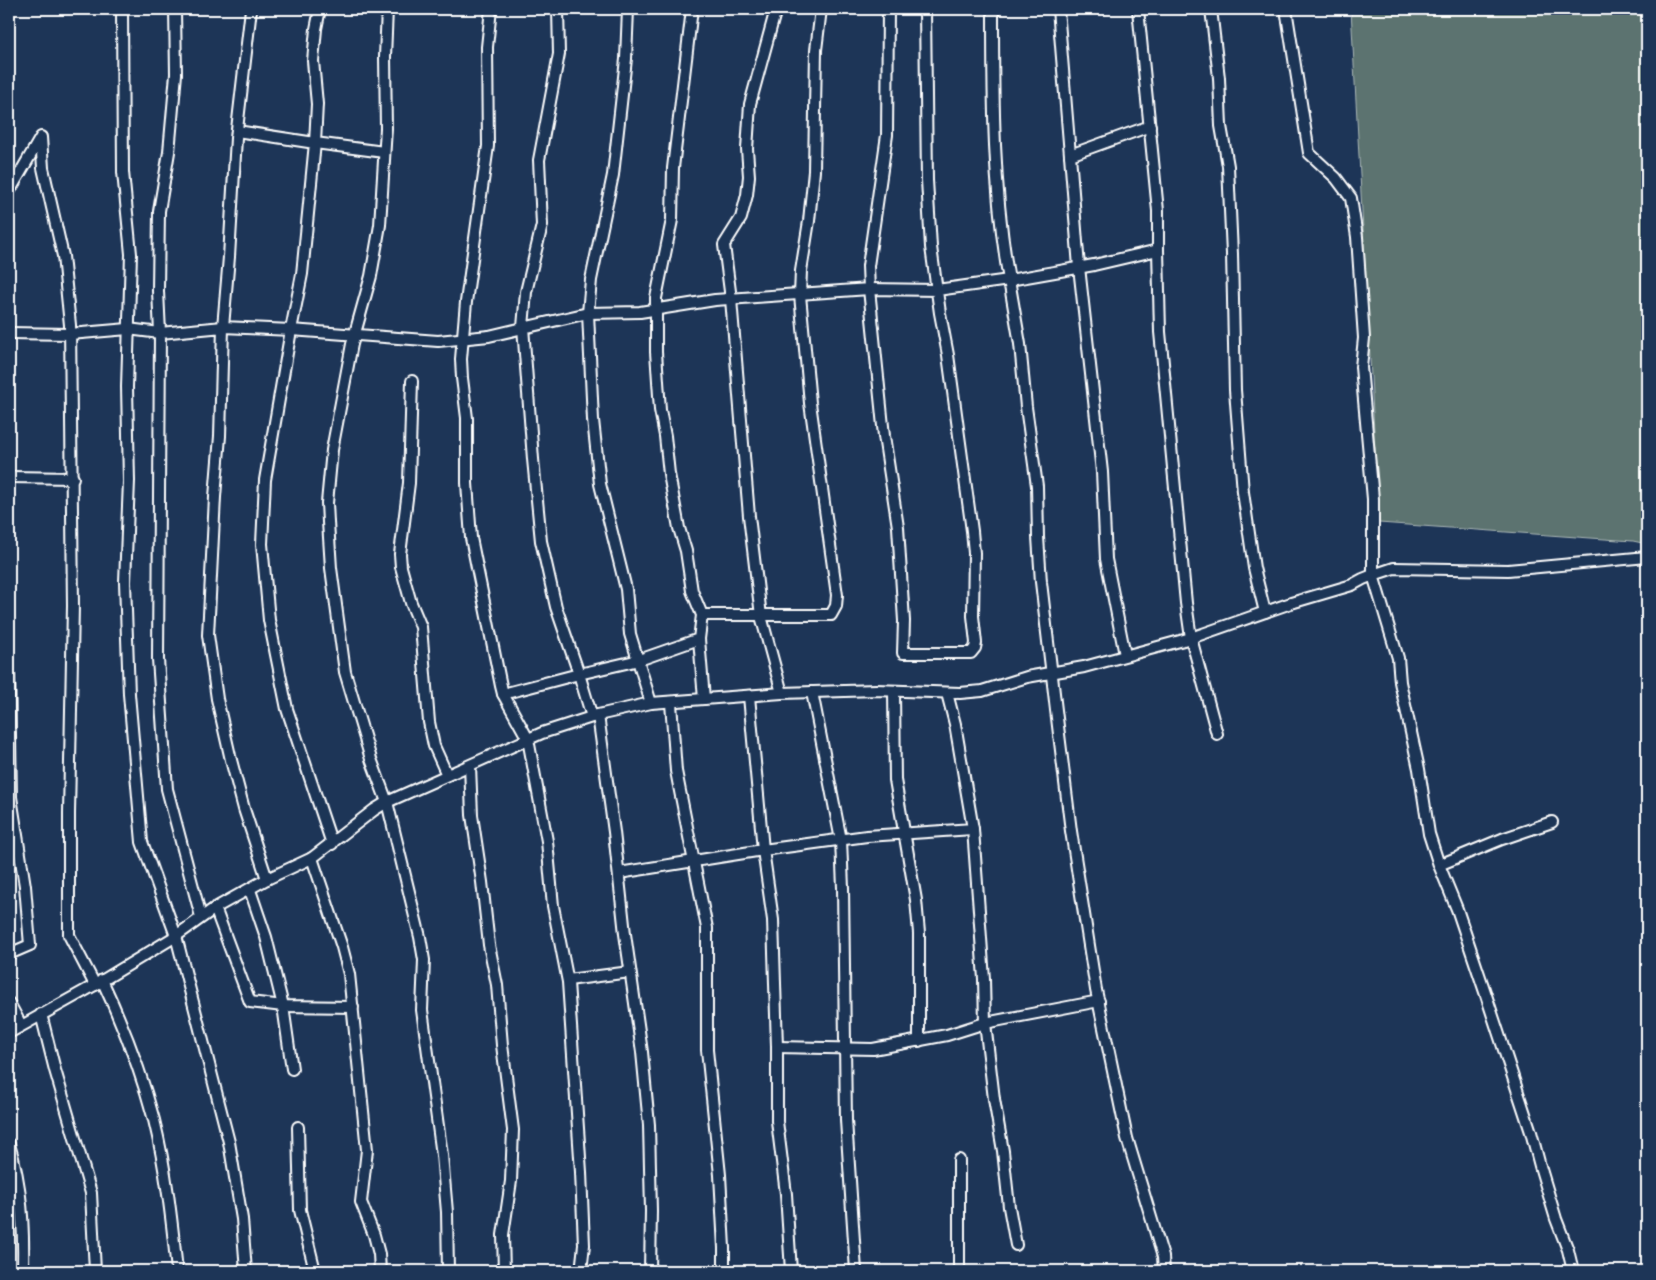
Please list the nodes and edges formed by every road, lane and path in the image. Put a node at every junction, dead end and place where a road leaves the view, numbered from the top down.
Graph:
1 (122, 9) edge
2 (175, 9) edge
3 (251, 9) edge
4 (320, 9) edge
5 (387, 9) edge
6 (491, 9) edge
7 (558, 9) edge
8 (628, 9) edge
9 (692, 9) edge
10 (776, 9) edge
11 (821, 9) edge
12 (888, 9) edge
13 (925, 9) edge
14 (993, 9) edge
15 (1058, 9) edge
16 (1138, 9) edge
17 (1211, 9) edge
18 (1286, 9) edge
19 (1150, 126) junction
20 (237, 130) junction
21 (315, 143) junction
22 (384, 152) junction
23 (1070, 155) junction
24 (9, 192) edge
25 (1158, 250) junction
26 (1079, 267) junction
27 (1010, 280) junction
28 (869, 290) junction
29 (937, 290) junction
30 (800, 294) junction
31 (731, 300) junction
32 (657, 310) junction
33 (588, 313) junction
34 (223, 327) junction
35 (523, 327) junction
36 (128, 329) junction
37 (291, 330) junction
38 (9, 333) edge
39 (160, 333) junction
40 (70, 334) junction
41 (355, 336) junction
42 (462, 339) junction
43 (412, 381) dead end
44 (9, 477) edge
45 (72, 478) junction
46 (1647, 557) edge
47 (1373, 575) junction
48 (1265, 612) junction
49 (702, 615) junction
50 (762, 616) junction
51 (1191, 638) junction
52 (699, 639) junction
53 (1125, 656) junction
54 (639, 660) junction
55 (1052, 672) junction
56 (9, 673) edge
57 (579, 674) junction
58 (894, 691) junction
59 (812, 692) junction
60 (782, 693) junction
61 (947, 693) junction
62 (504, 694) junction
63 (749, 696) junction
64 (704, 699) junction
65 (651, 703) junction
66 (671, 703) junction
67 (595, 716) junction
68 (1217, 734) dead end
69 (528, 739) junction
70 (470, 766) junction
71 (447, 775) junction
72 (387, 802) junction
73 (1552, 822) dead end
74 (973, 829) junction
75 (905, 833) junction
76 (841, 840) junction
77 (332, 844) junction
78 (763, 850) junction
79 (312, 858) junction
80 (693, 862) junction
81 (1438, 865) junction
82 (619, 873) junction
83 (267, 879) junction
84 (250, 890) junction
85 (215, 908) junction
86 (201, 917) junction
87 (176, 936) junction
88 (9, 954) edge
89 (630, 972) junction
90 (568, 980) junction
91 (99, 982) junction
92 (1099, 1001) junction
93 (9, 1003) edge
94 (283, 1006) junction
95 (353, 1007) junction
96 (42, 1014) junction
97 (985, 1023) junction
98 (21, 1026) junction
99 (9, 1033) edge
100 (919, 1041) junction
101 (777, 1047) junction
102 (845, 1049) junction
103 (292, 1069) dead end
104 (298, 1127) dead end
105 (9, 1144) edge
106 (959, 1160) dead end
107 (1016, 1245) dead end
108 (23, 1271) edge
109 (95, 1271) edge
110 (177, 1271) edge
111 (246, 1271) edge
112 (315, 1271) edge
113 (380, 1271) edge
114 (448, 1271) edge
115 (504, 1271) edge
116 (581, 1271) edge
117 (650, 1271) edge
118 (724, 1271) edge
119 (791, 1271) edge
120 (856, 1271) edge
121 (959, 1271) edge
122 (1164, 1271) edge
123 (1574, 1271) edge

1 - 36 street
2 - 39 street
3 - 20 street
4 - 21 street
5 - 22 street
6 - 42 street
7 - 35 street
8 - 33 street
9 - 32 street
10 - 31 street
11 - 30 street
12 - 28 street
13 - 29 street
14 - 27 street
15 - 23 street
16 - 19 street
17 - 48 street
18 - 47 street
19 - 23 street
19 - 25 street
20 - 21 street
20 - 34 street
21 - 22 street
21 - 37 street
22 - 41 street
23 - 26 street
24 - 40 street
25 - 26 street
25 - 51 street
26 - 27 street
26 - 53 street
27 - 29 street
27 - 55 street
28 - 29 street
28 - 29 street
28 - 30 street
30 - 31 street
30 - 50 street
31 - 32 street
31 - 50 street
32 - 33 street
32 - 49 street
33 - 35 street
33 - 54 street
34 - 37 street
34 - 39 street
34 - 83 street
35 - 42 street
35 - 57 street
36 - 39 street
36 - 40 street
36 - 87 street
37 - 41 street
37 - 77 street
38 - 40 street
39 - 86 street
40 - 45 street
41 - 42 street
41 - 72 street
42 - 62 street
43 - 71 street
44 - 45 street
45 - 91 street
46 - 47 street
47 - 48 street
47 - 81 street
48 - 51 street
49 - 50 street
49 - 52 street
50 - 60 street
51 - 53 street
51 - 68 street
52 - 54 street
52 - 64 street
53 - 55 street
54 - 57 street
54 - 65 street
55 - 61 street
55 - 92 street
56 - 88 street
57 - 62 street
57 - 67 street
58 - 59 street
58 - 61 street
58 - 75 street
59 - 60 street
59 - 76 street
60 - 63 street
61 - 74 street
62 - 69 street
63 - 64 street
63 - 78 street
64 - 66 street
65 - 66 street
65 - 67 street
66 - 80 street
67 - 69 street
67 - 82 street
69 - 70 street
69 - 90 street
70 - 71 street
70 - 115 street
71 - 72 street
72 - 77 street
72 - 114 street
73 - 81 street
74 - 75 street
74 - 97 street
75 - 76 street
75 - 100 street
76 - 78 street
76 - 102 street
77 - 79 street
78 - 80 street
78 - 101 street
79 - 83 street
79 - 95 street
80 - 82 street
80 - 118 street
81 - 123 street
82 - 89 street
83 - 84 street
84 - 85 street
84 - 94 street
85 - 86 street
85 - 94 street
86 - 87 street
87 - 91 street
87 - 111 street
89 - 90 street
89 - 117 street
90 - 116 street
91 - 96 street
91 - 110 street
92 - 97 street
92 - 122 street
93 - 98 street
94 - 95 street
94 - 103 street
95 - 113 street
96 - 98 street
96 - 109 street
97 - 100 street
97 - 107 street
98 - 99 street
100 - 102 street
101 - 102 street
101 - 119 street
102 - 120 street
104 - 112 street
105 - 108 street
106 - 121 street

